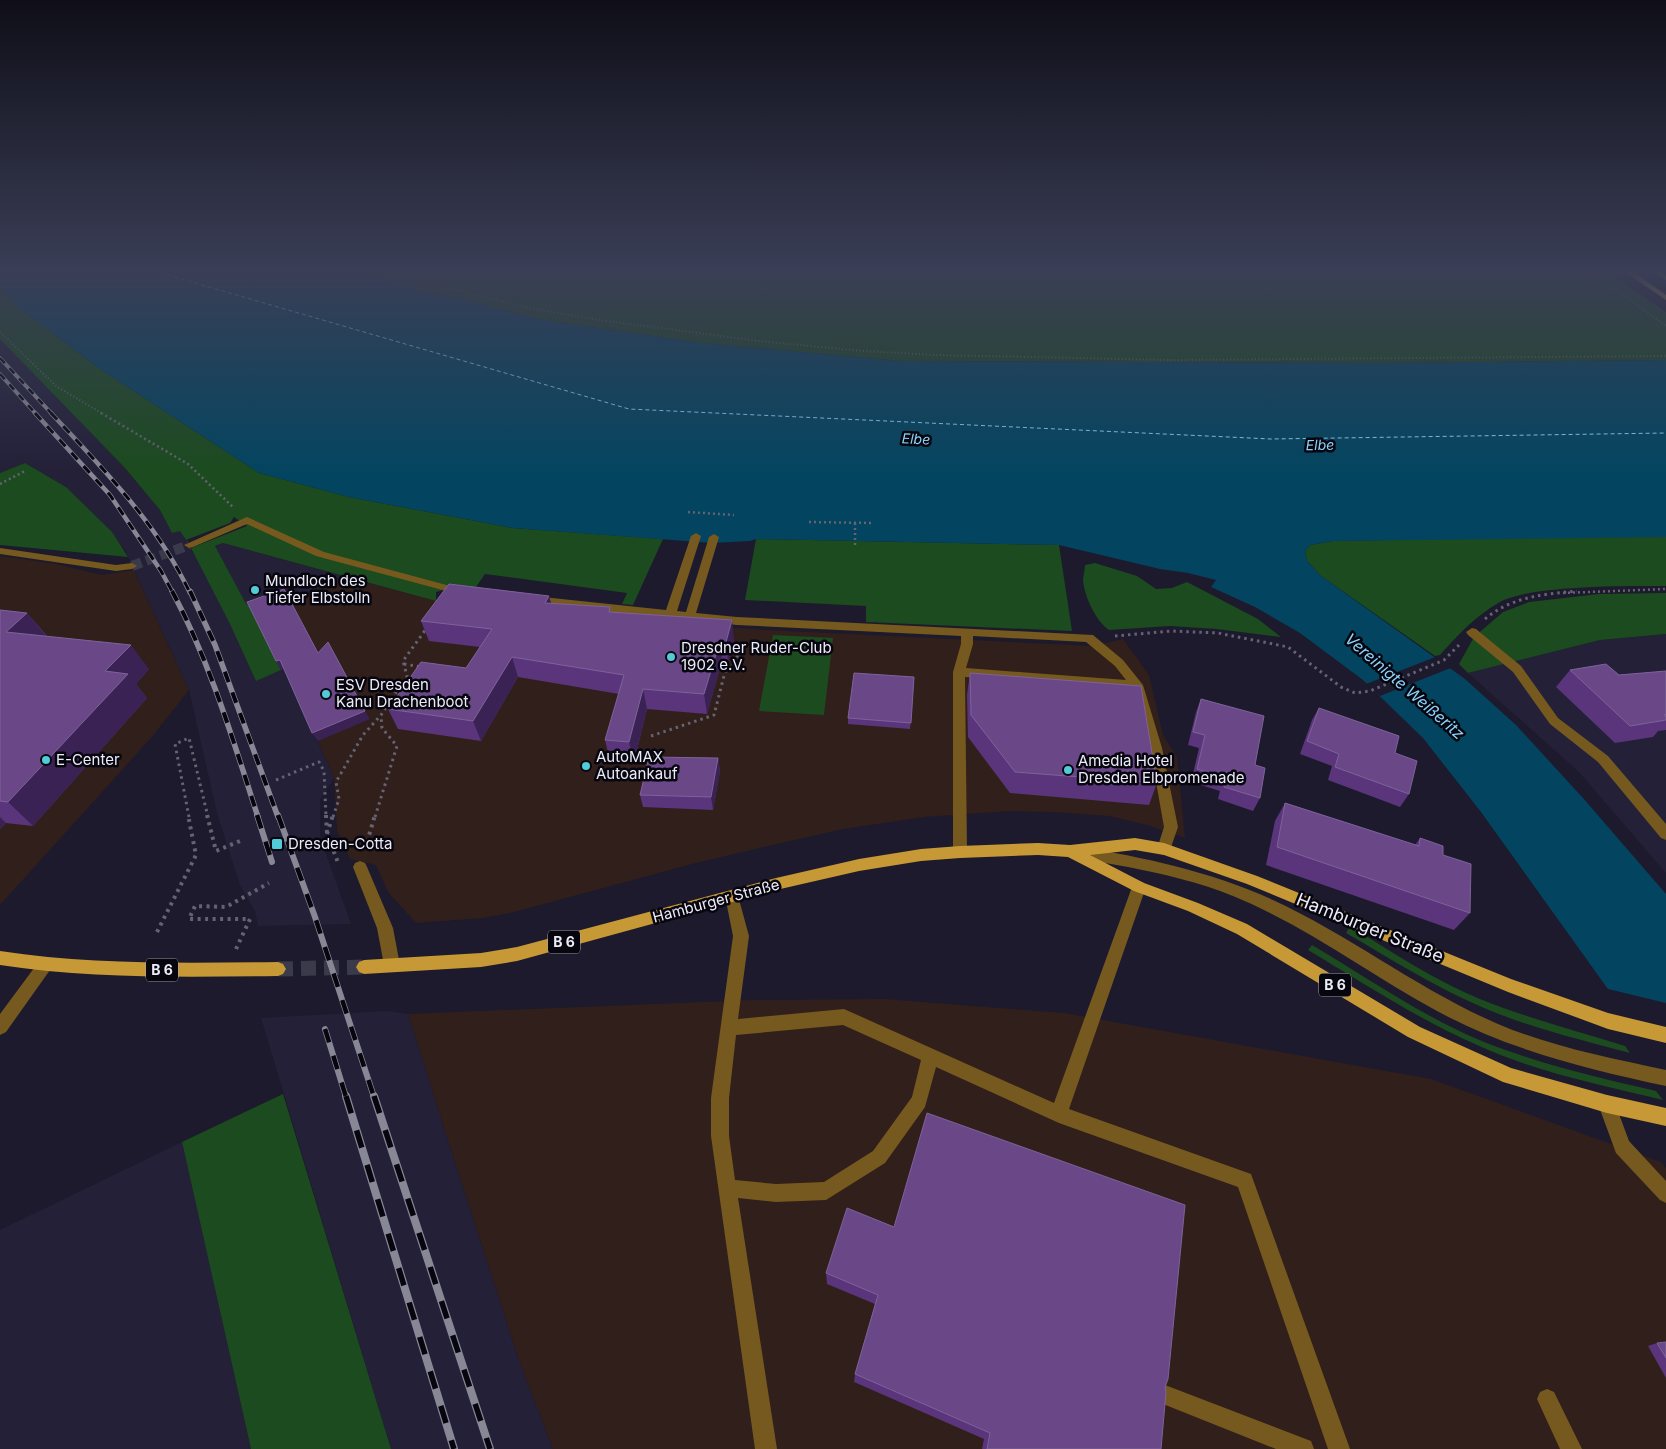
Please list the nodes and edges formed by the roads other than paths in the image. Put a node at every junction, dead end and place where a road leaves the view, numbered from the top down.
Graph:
1 (696, 536) dead end
2 (714, 537) dead end
3 (189, 544) tunnel mouth
4 (0, 551) edge
5 (132, 566) tunnel mouth
6 (473, 594) edge
7 (520, 599) edge
8 (670, 614) junction
9 (690, 616) junction
10 (967, 632) junction
11 (1472, 632) road end
12 (959, 672) junction
13 (1137, 684) junction
14 (1666, 834) edge
15 (1164, 849) junction
16 (1070, 851) junction
17 (960, 852) junction
18 (360, 867) road end
19 (1139, 887) junction
20 (732, 896) junction
21 (0, 958) edge
22 (45, 964) junction
23 (392, 966) junction
24 (364, 967) tunnel mouth
25 (278, 969) tunnel mouth
26 (0, 1027) edge
27 (729, 1028) junction
28 (1666, 1035) edge
29 (931, 1054) junction
30 (1666, 1078) edge
31 (1607, 1104) junction
32 (1059, 1114) junction
33 (1666, 1117) edge
34 (729, 1188) junction
35 (1666, 1194) edge
36 (1165, 1395) edge
37 (1547, 1399) dead end
38 (766, 1449) edge
39 (1303, 1449) edge
40 (1339, 1449) edge
41 (1571, 1449) edge

1 - 8 street
2 - 9 street
3 - 6 street
4 - 5 street
7 - 8 street
8 - 9 street
9 - 10 street
10 - 12 street
10 - 13 street
11 - 14 street
12 - 13 street
12 - 17 street
13 - 15 street
15 - 16 main road, Hamburger Straße / B 6
15 - 28 main road, Hamburger Straße / B 6
16 - 17 main road, Hamburger Straße / B 6
16 - 19 main road, Hamburger Straße / B 6
16 - 30 street
17 - 20 main road, Hamburger Straße / B 6
18 - 23 street
19 - 31 main road, Hamburger Straße / B 6
19 - 32 street
20 - 23 main road, Hamburger Straße / B 6
20 - 27 street
21 - 22 main road, B 6
22 - 25 main road, B 6
22 - 26 street
23 - 24 main road, Hamburger Straße / B 6
27 - 29 street
27 - 34 street
29 - 32 street
29 - 34 street
31 - 33 main road, Hamburger Straße / B 6
31 - 35 street
32 - 40 street
34 - 38 street
36 - 39 street
37 - 41 street

